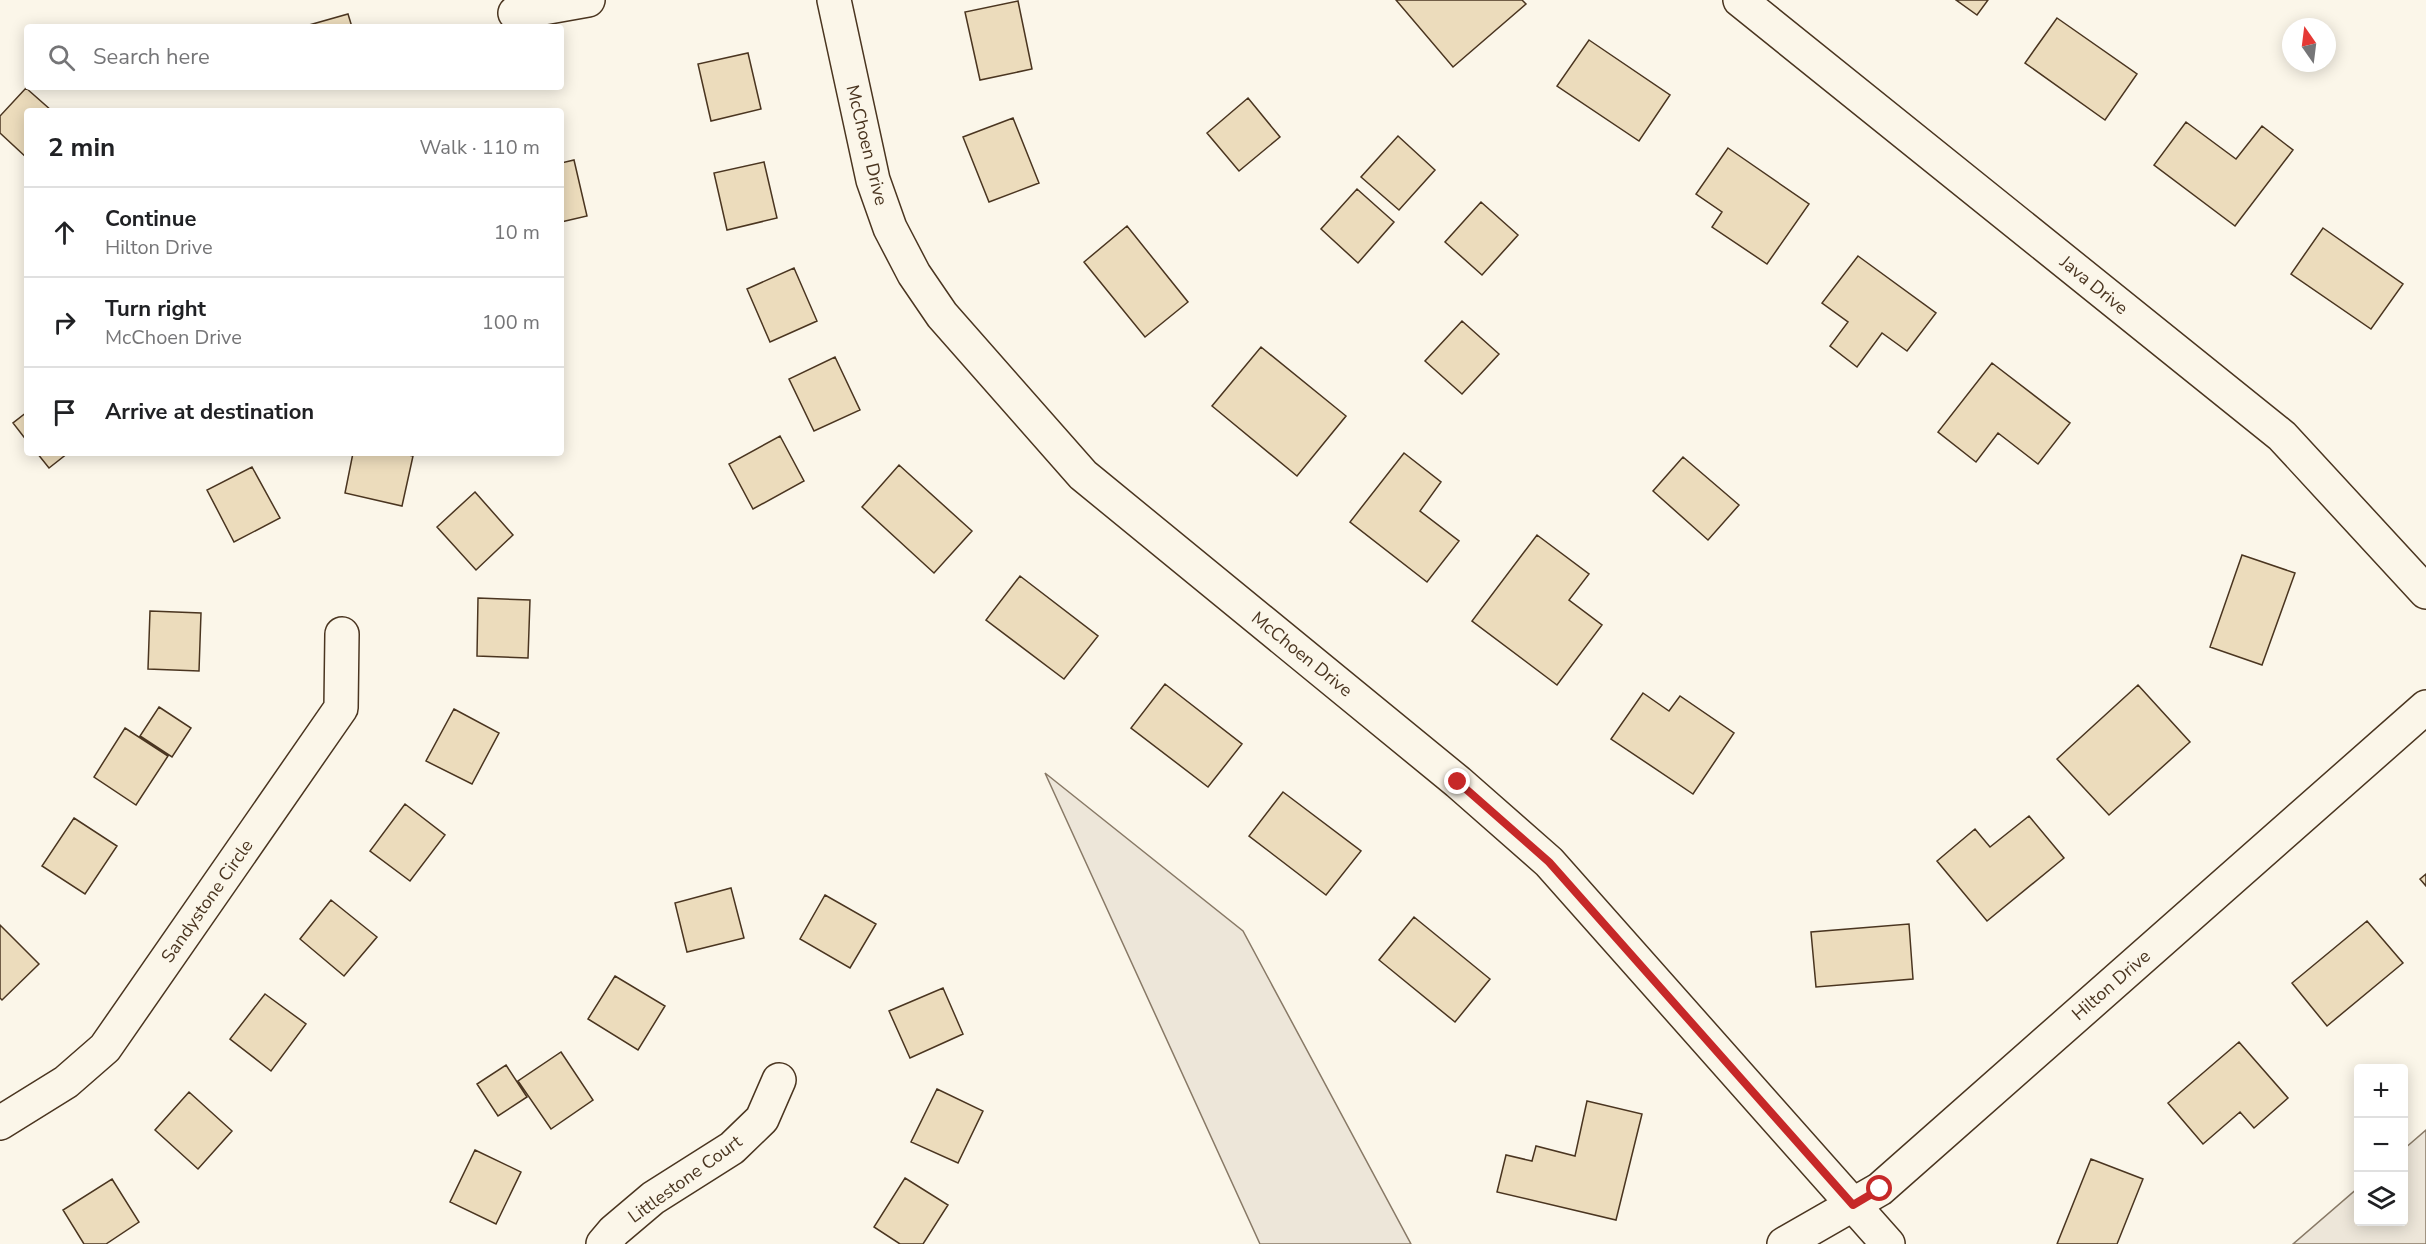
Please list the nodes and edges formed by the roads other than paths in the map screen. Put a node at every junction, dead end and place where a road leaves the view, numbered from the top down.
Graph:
1 (588, 0) edge
2 (834, 0) edge
3 (1740, 0) edge
4 (515, 13) dead end
5 (2426, 592) edge
6 (342, 634) dead end
7 (2426, 707) edge
8 (779, 1080) dead end
9 (0, 1123) edge
10 (1853, 1205) junction
11 (603, 1244) edge
12 (1784, 1244) edge
13 (1887, 1244) edge

1 - 4 street
2 - 10 street, McChoen Drive
3 - 5 street, Java Drive
6 - 9 street, Sandystone Circle
7 - 10 street, Hilton Drive
8 - 11 street, Littlestone Court
10 - 12 street, Hilton Drive
10 - 13 street, McChoen Drive

